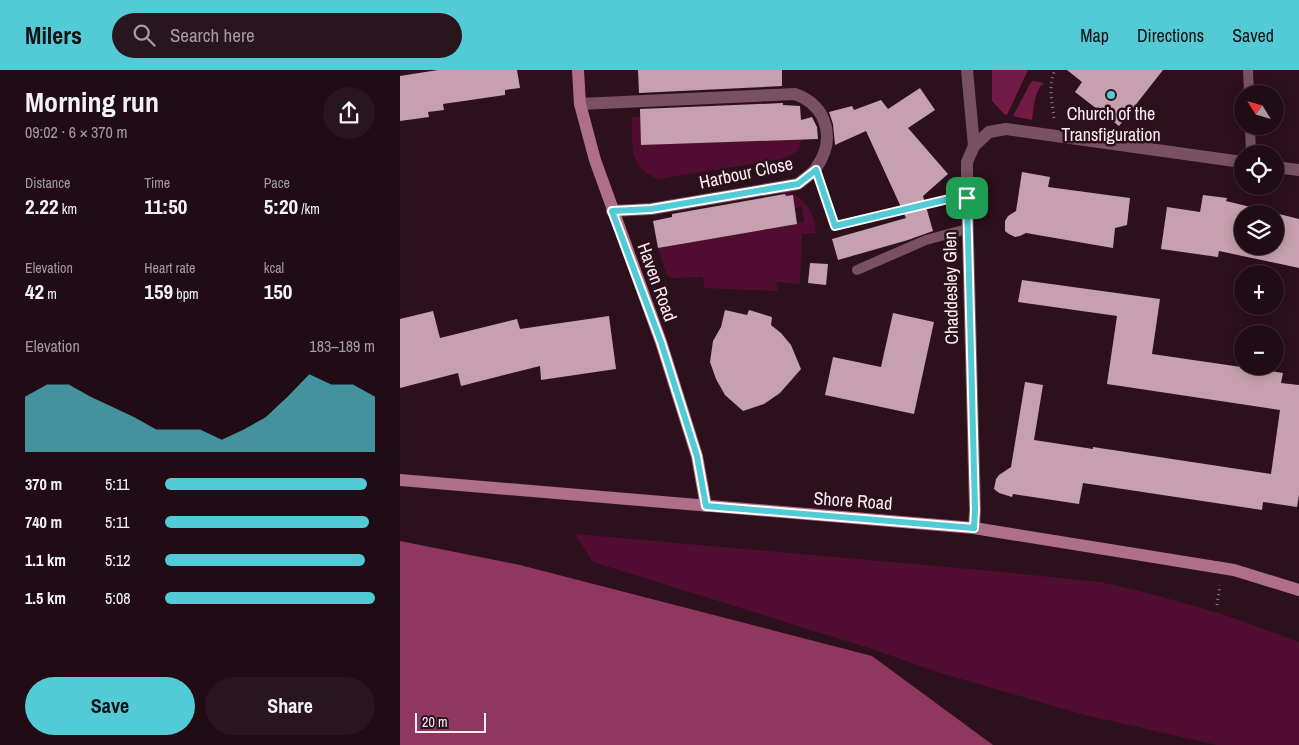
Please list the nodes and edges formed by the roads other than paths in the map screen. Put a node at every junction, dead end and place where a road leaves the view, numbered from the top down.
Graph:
1 (578, 70) edge
2 (967, 70) edge
3 (1248, 70) edge
4 (1249, 85) edge
5 (580, 104) junction
6 (974, 146) junction
7 (1234, 161) edge
8 (1284, 168) edge
9 (1299, 170) edge
10 (612, 211) junction
11 (967, 230) junction
12 (857, 270) dead end
13 (400, 480) edge
14 (706, 506) junction
15 (974, 528) junction
16 (1299, 590) edge

1 - 5 main road, Haven Road
2 - 6 street
3 - 4 lane
5 - 10 main road, Haven Road
5 - 10 street, Harbour Close
6 - 7 street
6 - 11 street, Chaddesley Glen
8 - 9 street
10 - 14 main road, Haven Road
11 - 12 lane
11 - 15 street, Chaddesley Glen
13 - 14 main road, Shore Road
14 - 15 main road, Shore Road
15 - 16 main road, Shore Road

